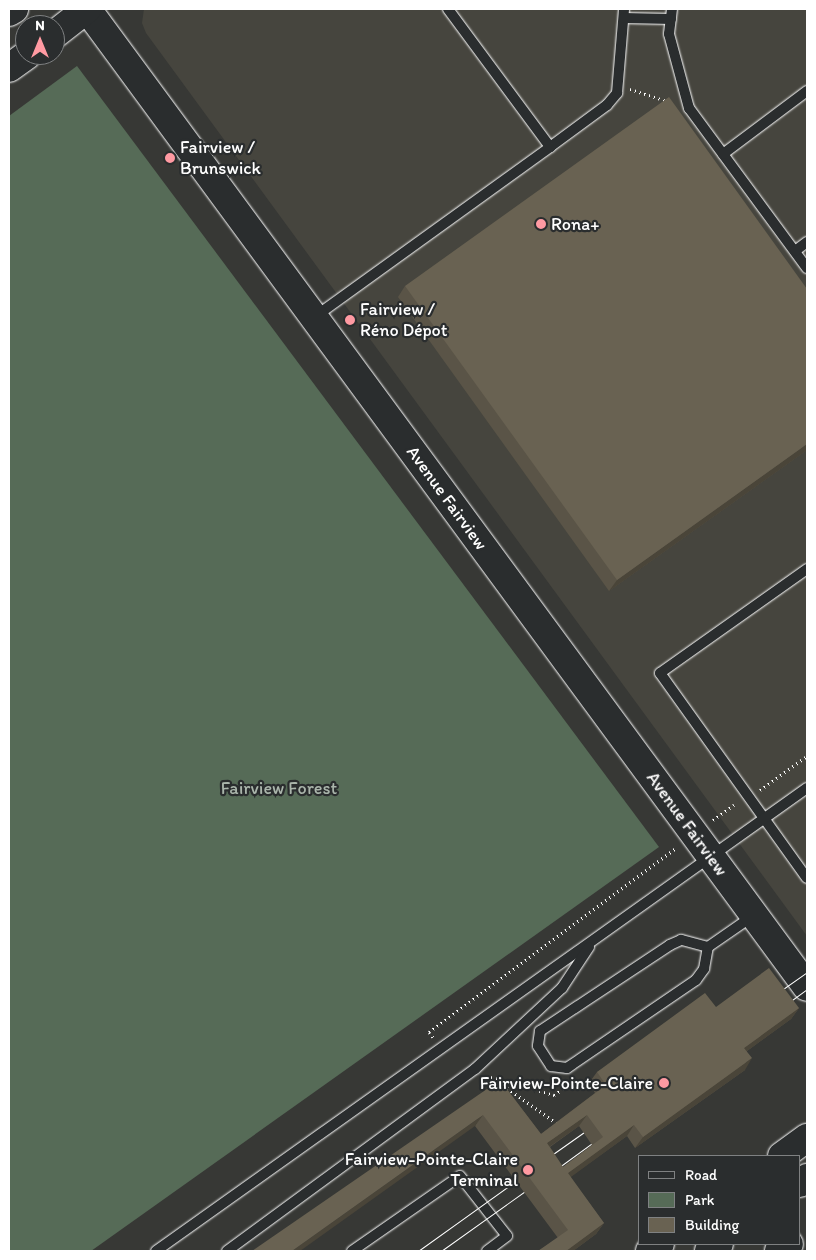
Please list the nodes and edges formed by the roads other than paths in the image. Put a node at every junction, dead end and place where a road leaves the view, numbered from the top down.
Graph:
1 (14, 9) edge
2 (87, 9) edge
3 (448, 9) edge
4 (9, 12) edge
5 (624, 14) edge
6 (672, 14) edge
7 (65, 26) edge
8 (807, 91) edge
9 (550, 147) junction
10 (723, 154) junction
11 (807, 242) edge
12 (795, 251) junction
13 (807, 268) edge
14 (314, 317) junction
15 (807, 569) edge
16 (807, 788) edge
17 (764, 819) junction
18 (710, 856) junction
19 (807, 878) edge
20 (754, 915) junction
21 (593, 942) junction
22 (708, 947) junction
23 (807, 986) edge
24 (807, 1138) edge
25 (783, 1155) edge
26 (156, 1251) edge
27 (227, 1251) edge
28 (352, 1251) edge
29 (487, 1251) edge

1 - 4 main road
2 - 7 main road
2 - 14 main road, Avenue Fairview
3 - 9 lane
5 - 6 lane
5 - 9 lane
6 - 10 lane
8 - 10 lane
9 - 14 lane
10 - 12 lane
11 - 12 lane
12 - 13 lane
14 - 18 main road, Avenue Fairview
15 - 17 lane
16 - 17 lane
17 - 18 lane
17 - 19 lane
18 - 20 main road, Avenue Fairview
18 - 21 lane
20 - 22 lane
20 - 23 main road, Avenue Fairview
21 - 26 lane
21 - 27 lane
22 - 22 lane
24 - 25 main road
28 - 29 lane

